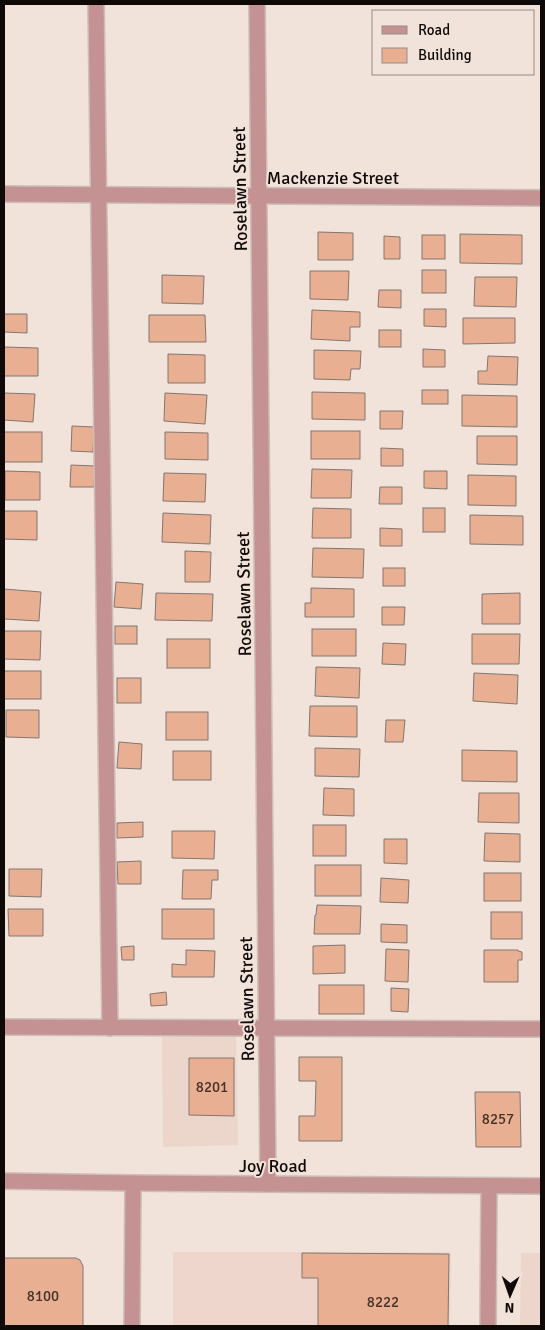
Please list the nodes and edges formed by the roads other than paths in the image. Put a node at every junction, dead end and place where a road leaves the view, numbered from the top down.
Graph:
1 (96, 4) edge
2 (257, 4) edge
3 (4, 194) edge
4 (98, 194) junction
5 (258, 196) junction
6 (541, 198) edge
7 (4, 1027) edge
8 (110, 1028) junction
9 (266, 1029) junction
10 (541, 1029) edge
11 (4, 1181) edge
12 (133, 1184) junction
13 (268, 1184) junction
14 (489, 1186) junction
15 (541, 1186) edge
16 (132, 1326) edge
17 (488, 1326) edge

1 - 4 street
2 - 5 street, Roselawn Street
3 - 4 street, Mackenzie Street
4 - 5 street, Mackenzie Street
4 - 8 street
5 - 6 street, Mackenzie Street
5 - 9 street, Roselawn Street
7 - 8 street
8 - 9 street
9 - 10 street
9 - 13 street, Roselawn Street
11 - 12 street, Joy Road
12 - 13 street, Joy Road
12 - 16 street
13 - 14 street, Joy Road
14 - 15 street, Joy Road
14 - 17 street

